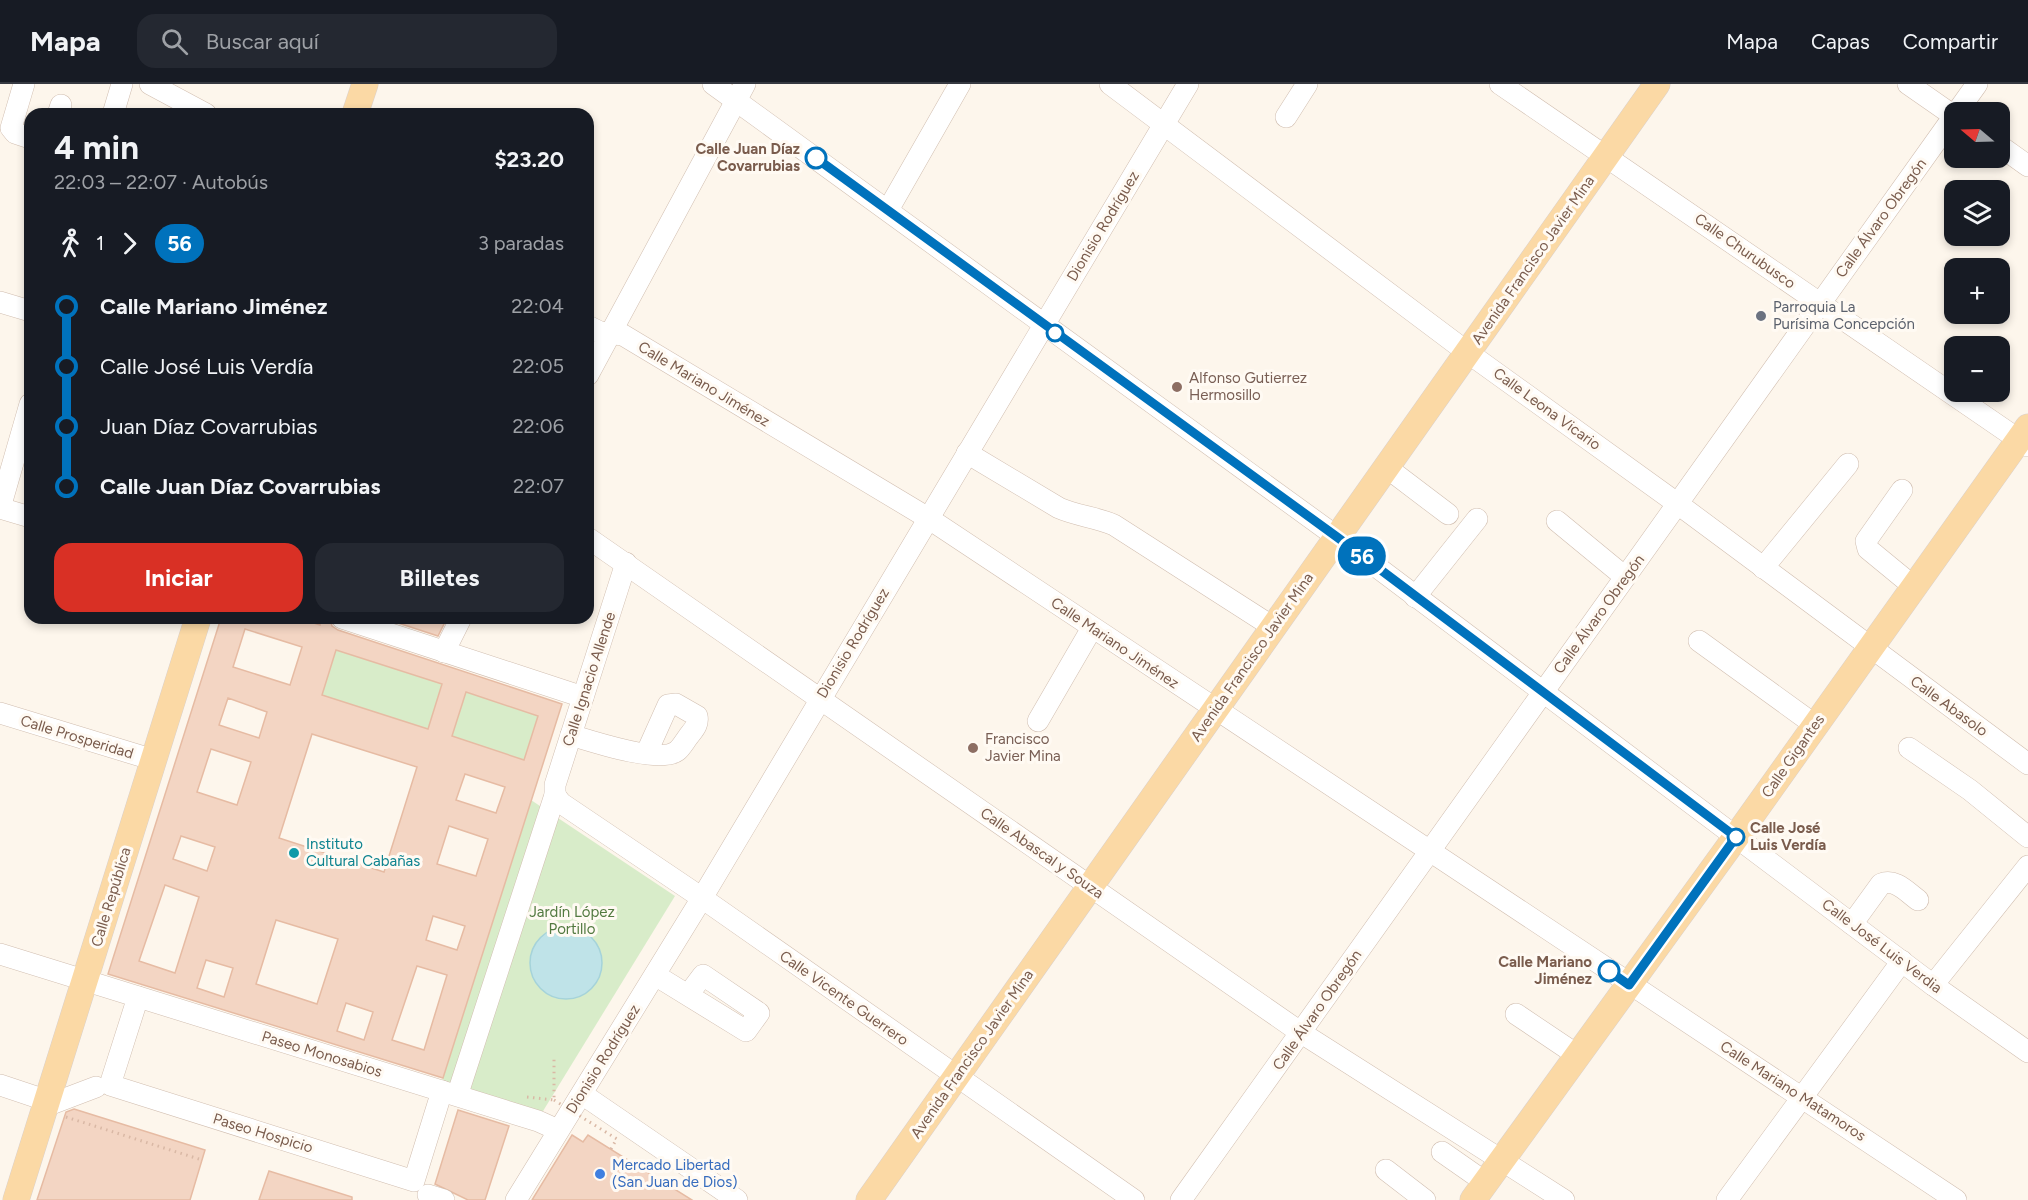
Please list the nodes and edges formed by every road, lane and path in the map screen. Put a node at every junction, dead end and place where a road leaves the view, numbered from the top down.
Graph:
1 (24, 84) edge
2 (122, 84) edge
3 (150, 84) edge
4 (365, 84) edge
5 (713, 84) edge
6 (960, 84) edge
7 (1110, 84) edge
8 (1188, 84) edge
9 (1307, 84) edge
10 (1500, 84) edge
11 (1657, 84) edge
12 (1908, 84) edge
13 (1977, 84) edge
14 (741, 92) edge
15 (1964, 102) edge
16 (1944, 106) edge
17 (115, 108) edge
18 (195, 108) edge
19 (357, 108) edge
20 (1287, 117) dead end
21 (1164, 123) junction
22 (1944, 131) edge
23 (24, 136) edge
24 (2010, 153) edge
25 (1606, 155) junction
26 (2028, 166) edge
27 (888, 210) junction
28 (0, 302) edge
29 (1821, 303) junction
30 (24, 309) edge
31 (1044, 325) junction
32 (594, 329) edge
33 (610, 333) junction
34 (1467, 352) junction
35 (594, 364) edge
36 (24, 425) edge
37 (2025, 438) edge
38 (967, 453) junction
39 (1848, 464) dead end
40 (1386, 467) junction
41 (1902, 490) dead end
42 (1678, 504) junction
43 (0, 508) edge
44 (1448, 514) dead end
45 (24, 515) edge
46 (928, 518) junction
47 (1477, 519) dead end
48 (1557, 521) dead end
49 (1337, 537) junction
50 (594, 542) edge
51 (626, 563) junction
52 (1763, 568) junction
53 (1625, 577) junction
54 (1913, 586) junction
55 (1415, 597) junction
56 (196, 624) edge
57 (360, 624) edge
58 (458, 624) edge
59 (1273, 627) junction
60 (1092, 628) junction
61 (1699, 641) dead end
62 (1869, 648) junction
63 (444, 652) junction
64 (1543, 693) junction
65 (583, 697) junction
66 (821, 697) junction
67 (1215, 710) junction
68 (0, 713) edge
69 (1038, 721) dead end
70 (1815, 725) junction
71 (571, 735) junction
72 (1909, 748) dead end
73 (646, 754) dead end
74 (154, 760) junction
75 (2028, 764) edge
76 (555, 795) junction
77 (1736, 837) junction
78 (2028, 837) edge
79 (1430, 851) junction
80 (2028, 866) edge
81 (1090, 886) junction
82 (702, 897) junction
83 (1918, 900) dead end
84 (1852, 924) junction
85 (0, 954) edge
86 (1902, 961) junction
87 (655, 975) junction
88 (86, 981) junction
89 (1629, 985) junction
90 (1933, 985) junction
91 (688, 995) dead end
92 (138, 997) junction
93 (1516, 1014) dead end
94 (1300, 1032) junction
95 (2028, 1052) edge
96 (1577, 1055) junction
97 (554, 1059) dead end
98 (955, 1076) junction
99 (0, 1085) edge
100 (96, 1087) dead end
101 (454, 1093) junction
102 (582, 1094) junction
103 (525, 1097) dead end
104 (1804, 1097) junction
105 (554, 1100) junction
106 (53, 1108) junction
107 (558, 1130) junction
108 (611, 1149) dead end
109 (1442, 1152) dead end
110 (1502, 1159) junction
111 (202, 1160) dead end
112 (1386, 1170) dead end
113 (1479, 1191) edge
114 (13, 1194) edge
115 (518, 1198) edge
116 (737, 1200) edge
117 (869, 1200) edge
118 (1134, 1200) edge
119 (1181, 1200) edge
120 (1425, 1200) edge
121 (1564, 1200) edge
122 (1727, 1200) edge
123 (1956, 1200) edge

1 - 23 street
2 - 17 street
3 - 18 street
4 - 19 main road
5 - 14 street
6 - 27 street
7 - 21 street, Calle Leona Vicario
8 - 21 street, Dionisio Rodríguez
9 - 20 street
10 - 25 street, Calle Churubusco
11 - 25 main road, Avenida Francisco Javier Mina
12 - 16 street
13 - 15 street, Calle Álvaro Obregón
14 - 27 street
14 - 33 street
21 - 31 street, Dionisio Rodríguez
21 - 34 street, Calle Leona Vicario
22 - 29 street, Calle Álvaro Obregón
24 - 26 street
25 - 29 street, Calle Churubusco
25 - 34 main road, Avenida Francisco Javier Mina
27 - 31 street
28 - 30 street
29 - 37 street, Calle Churubusco
29 - 42 street, Calle Álvaro Obregón
31 - 38 street, Dionisio Rodríguez
31 - 49 street
32 - 33 street, Calle Mariano Jiménez
33 - 35 street
33 - 46 street, Calle Mariano Jiménez
34 - 40 main road, Avenida Francisco Javier Mina
34 - 42 street, Calle Leona Vicario
36 - 43 street
37 - 54 main road, Calle Gigantes
38 - 46 street, Dionisio Rodríguez
38 - 59 street
39 - 52 street
40 - 44 street
40 - 49 main road, Avenida Francisco Javier Mina
41 - 54 street
42 - 52 street, Calle Leona Vicario
42 - 53 street, Calle Álvaro Obregón
43 - 45 street
46 - 60 street, Calle Mariano Jiménez
46 - 66 street, Dionisio Rodríguez
47 - 55 street
48 - 53 street
49 - 55 street
49 - 59 main road, Avenida Francisco Javier Mina
50 - 51 street, Calle Abascal y Souza
51 - 65 street, Calle Ignacio Allende
51 - 66 street, Calle Abascal y Souza
52 - 62 street, Calle Leona Vicario
53 - 64 street, Calle Álvaro Obregón
54 - 62 main road, Calle Gigantes
55 - 64 street
56 - 74 main road, Calle República
57 - 63 street
58 - 63 street
59 - 67 main road, Avenida Francisco Javier Mina
60 - 67 street, Calle Mariano Jiménez
60 - 69 street
61 - 70 street
62 - 70 main road, Calle Gigantes
62 - 75 street, Calle Abasolo
63 - 65 street
64 - 77 street
64 - 79 street, Calle Álvaro Obregón
65 - 71 street, Calle Ignacio Allende
66 - 81 street, Calle Abascal y Souza
66 - 82 street, Dionisio Rodríguez
67 - 79 street, Calle Mariano Jiménez
67 - 81 main road, Avenida Francisco Javier Mina
68 - 74 street, Calle Prosperidad
70 - 77 main road, Calle Gigantes
71 - 73 street
71 - 76 street, Calle Ignacio Allende
72 - 78 street
74 - 88 main road, Calle República
76 - 82 street, Calle Vicente Guerrero
76 - 101 street, Calle Ignacio Allende
77 - 84 street, Calle José Luis Verdia
77 - 89 main road, Calle Gigantes
79 - 89 street, Calle Mariano Jiménez
79 - 94 street, Calle Álvaro Obregón
80 - 90 street
81 - 94 street, Calle Abascal y Souza
81 - 98 main road, Avenida Francisco Javier Mina
82 - 87 street, Dionisio Rodríguez
82 - 98 street, Calle Vicente Guerrero
83 - 84 street
84 - 86 street, Calle José Luis Verdia
85 - 88 street, Paseo Monosabios
86 - 90 street, Calle José Luis Verdia
86 - 104 street
87 - 91 street
87 - 102 street, Dionisio Rodríguez
88 - 92 street, Paseo Monosabios
88 - 106 main road, Calle República
89 - 96 main road, Calle Gigantes
89 - 104 street, Calle Mariano Matamoros
90 - 95 street, Calle José Luis Verdia
92 - 101 street, Paseo Monosabios
92 - 101 street, Paseo Hospicio
93 - 96 street
94 - 110 street, Calle Abascal y Souza
94 - 119 street, Calle Álvaro Obregón
96 - 110 main road, Calle Gigantes
97 - 105 path
98 - 117 main road, Avenida Francisco Javier Mina
98 - 118 street, Calle Vicente Guerrero
99 - 106 street
100 - 106 street
101 - 107 street, Paseo Monosabios
102 - 107 street, Dionisio Rodríguez
102 - 116 street
103 - 105 path
104 - 122 street
104 - 123 street, Calle Mariano Matamoros
105 - 108 path, bridge
106 - 111 path
106 - 114 main road, Calle República
107 - 115 street, Dionisio Rodríguez
109 - 113 street
110 - 113 main road, Calle Gigantes
110 - 121 street, Calle Abascal y Souza
112 - 120 street

